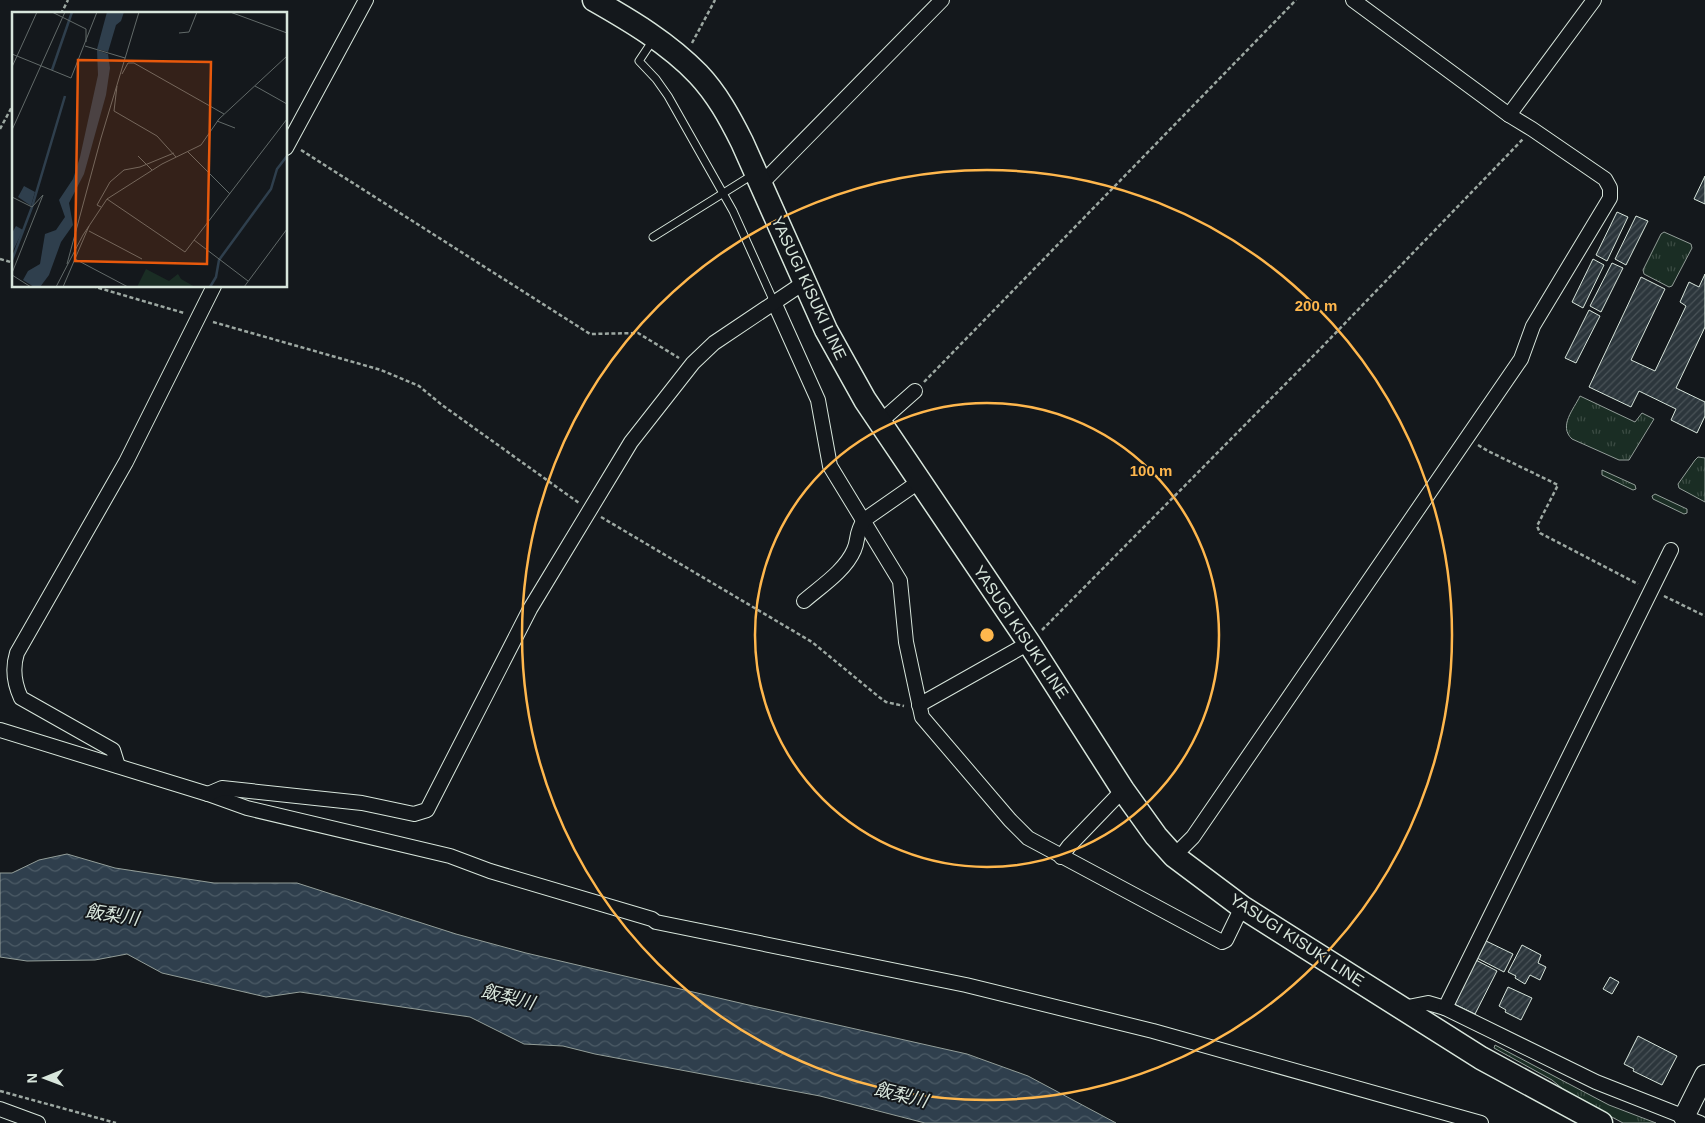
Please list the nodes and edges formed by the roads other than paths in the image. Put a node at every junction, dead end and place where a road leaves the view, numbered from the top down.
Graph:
1 (366, 0) edge
2 (594, 0) edge
3 (942, 0) edge
4 (1353, 0) edge
5 (1594, 0) edge
6 (655, 38) junction
7 (1509, 115) junction
8 (288, 145) edge
9 (758, 179) junction
10 (723, 194) junction
11 (653, 238) dead end
12 (805, 282) junction
13 (213, 288) edge
14 (774, 302) junction
15 (915, 391) road end
16 (880, 422) junction
17 (920, 481) junction
18 (864, 520) junction
19 (1671, 550) dead end
20 (804, 601) dead end
21 (1029, 643) junction
22 (919, 705) junction
23 (0, 730) edge
24 (118, 766) junction
25 (1123, 790) junction
26 (208, 794) junction
27 (1174, 856) junction
28 (1061, 857) junction
29 (1242, 907) junction
30 (1403, 1008) junction
31 (1445, 1008) junction
32 (1705, 1074) edge
33 (0, 1109) edge
34 (1692, 1120) edge
35 (38, 1123) edge
36 (1482, 1123) edge
37 (1602, 1123) edge

1 - 8 street
2 - 6 main road, YASUGI KISUKI LINE
3 - 9 street
4 - 7 street
5 - 7 street
6 - 9 main road, YASUGI KISUKI LINE
6 - 10 lane
7 - 27 street
9 - 10 lane
9 - 12 main road, YASUGI KISUKI LINE
10 - 11 lane
10 - 14 lane
12 - 14 street
12 - 16 main road, YASUGI KISUKI LINE
13 - 24 street
14 - 18 street
14 - 26 street
15 - 16 street
16 - 17 main road, YASUGI KISUKI LINE
17 - 18 street
17 - 21 main road, YASUGI KISUKI LINE
18 - 20 street
18 - 22 street
19 - 31 street
21 - 22 street
21 - 25 main road, YASUGI KISUKI LINE
22 - 28 street
23 - 24 street
24 - 26 street
25 - 27 main road, YASUGI KISUKI LINE
25 - 28 street
26 - 36 street
27 - 29 main road, YASUGI KISUKI LINE
28 - 29 street
29 - 30 main road, YASUGI KISUKI LINE
30 - 31 street
30 - 37 main road, YASUGI KISUKI LINE
31 - 34 street
32 - 34 street
33 - 35 street

